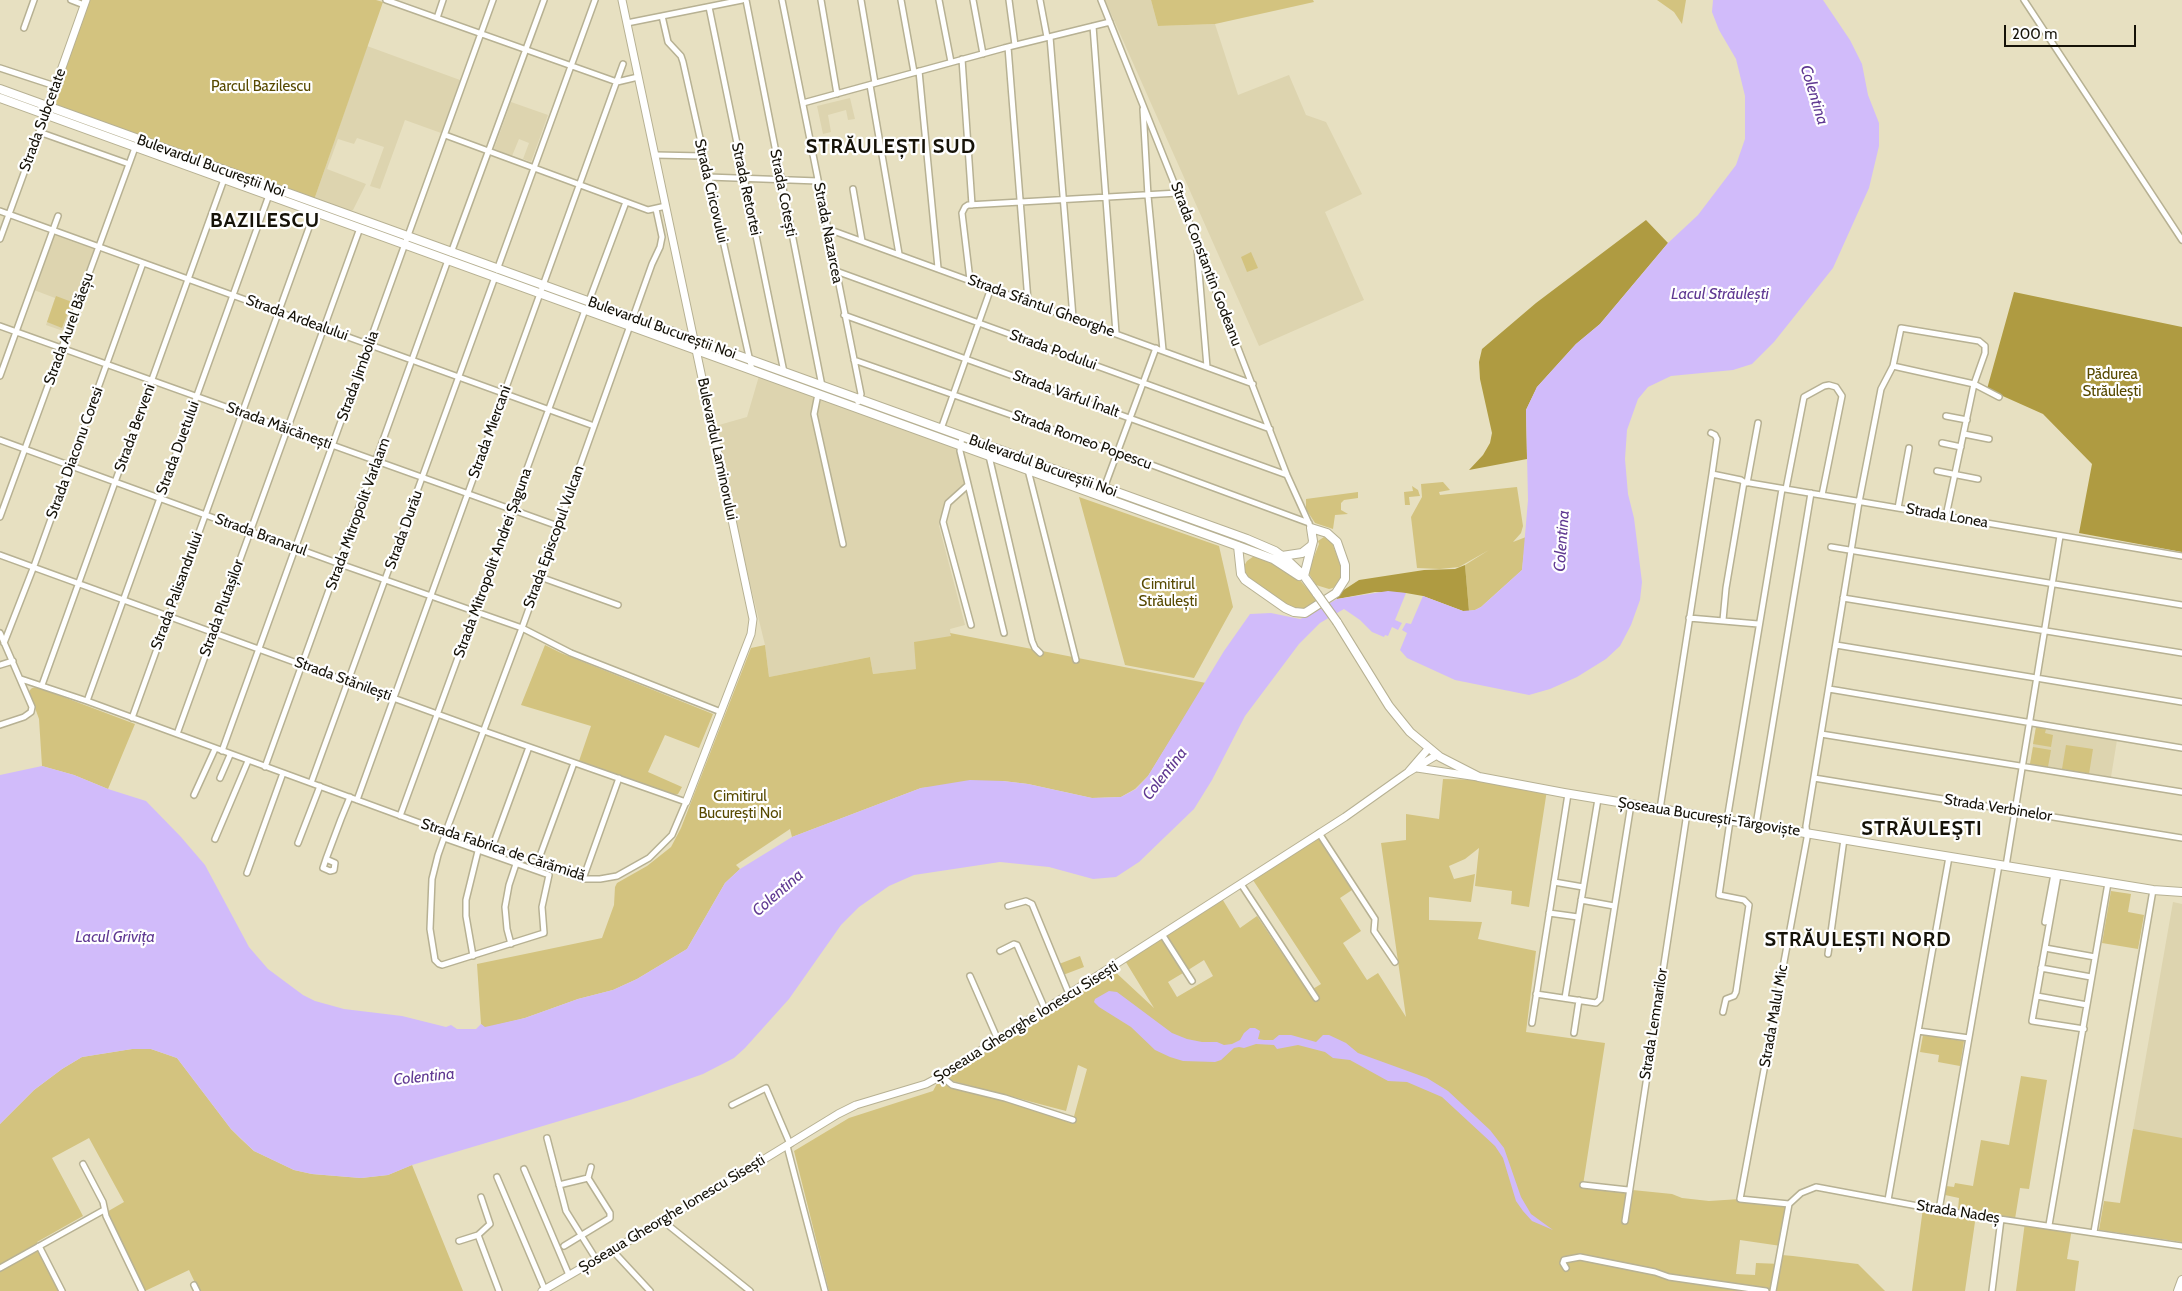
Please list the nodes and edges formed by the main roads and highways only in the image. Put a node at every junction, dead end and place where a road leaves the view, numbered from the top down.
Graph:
1 (622, 0) edge
2 (85, 2) edge
3 (0, 89) edge
4 (0, 98) edge
5 (47, 110) junction
6 (225, 175) junction
7 (406, 241) junction
8 (496, 273) junction
9 (694, 340) junction
10 (696, 350) junction
11 (706, 354) junction
12 (698, 361) junction
13 (820, 390) junction
14 (858, 403) junction
15 (1312, 544) junction
16 (1238, 546) junction
17 (1253, 552) junction
18 (1282, 556) junction
19 (1241, 562) junction
20 (1304, 576) junction
21 (1315, 590) junction
22 (1337, 622) joint
23 (1428, 749) junction
24 (1437, 756) junction
25 (1417, 768) junction
26 (1407, 773) junction
27 (1479, 777) junction
28 (686, 802) road end
29 (2153, 890) junction
30 (2182, 892) edge
31 (2182, 897) edge
32 (2182, 1280) edge
33 (544, 1290) edge
34 (2178, 1291) edge

1 - 9 main road, Bulevardul Laminorului
2 - 5 main road, Strada Subcetate
3 - 5 main road, Bulevardul Bucureștii Noi
4 - 5 main road, Bulevardul Bucureștii Noi
5 - 6 main road, Bulevardul Bucureștii Noi
6 - 7 main road, Bulevardul Bucureștii Noi
6 - 7 main road, Bulevardul Bucureștii Noi
7 - 8 main road, Bulevardul Bucureștii Noi
8 - 9 main road, Bulevardul Bucureștii Noi
8 - 10 main road, Bulevardul Bucureștii Noi
9 - 10 main road, Bulevardul Laminorului
9 - 13 main road, Bulevardul Bucureștii Noi
10 - 11 main road, Bulevardul Bucureștii Noi
10 - 12 main road, Bulevardul Laminorului
11 - 12 main road
11 - 13 main road, Bulevardul Bucureștii Noi
12 - 28 main road, Bulevardul Laminorului
13 - 14 main road, Bulevardul Bucureștii Noi
14 - 16 main road, Bulevardul Bucureștii Noi
14 - 18 main road, Bulevardul Bucureștii Noi
15 - 18 main road
15 - 19 main road
15 - 20 main road
16 - 17 main road, Bulevardul Bucureștii Noi
16 - 19 main road
17 - 19 main road
17 - 21 main road, Bulevardul Bucureștii Noi
18 - 20 main road, Bulevardul Bucureștii Noi
20 - 21 main road, Bulevardul Bucureștii Noi
21 - 22 main road, Bulevardul Bucureștii Noi, bridge
22 - 23 main road, Șoseaua București-Târgoviște
23 - 24 main road, Șoseaua București-Târgoviște
23 - 26 main road, Șoseaua Gheorghe Ionescu Sisești
24 - 25 main road, Șoseaua Gheorghe Ionescu Sisești
24 - 27 main road, Șoseaua București-Târgoviște
25 - 26 main road, Șoseaua Gheorghe Ionescu Sisești
25 - 27 main road
26 - 33 main road, Șoseaua Gheorghe Ionescu Sisești
27 - 29 main road, Șoseaua București-Târgoviște
29 - 30 main road, Șoseaua București-Târgoviște
29 - 31 main road, Șoseaua București-Târgoviște
32 - 34 main road

